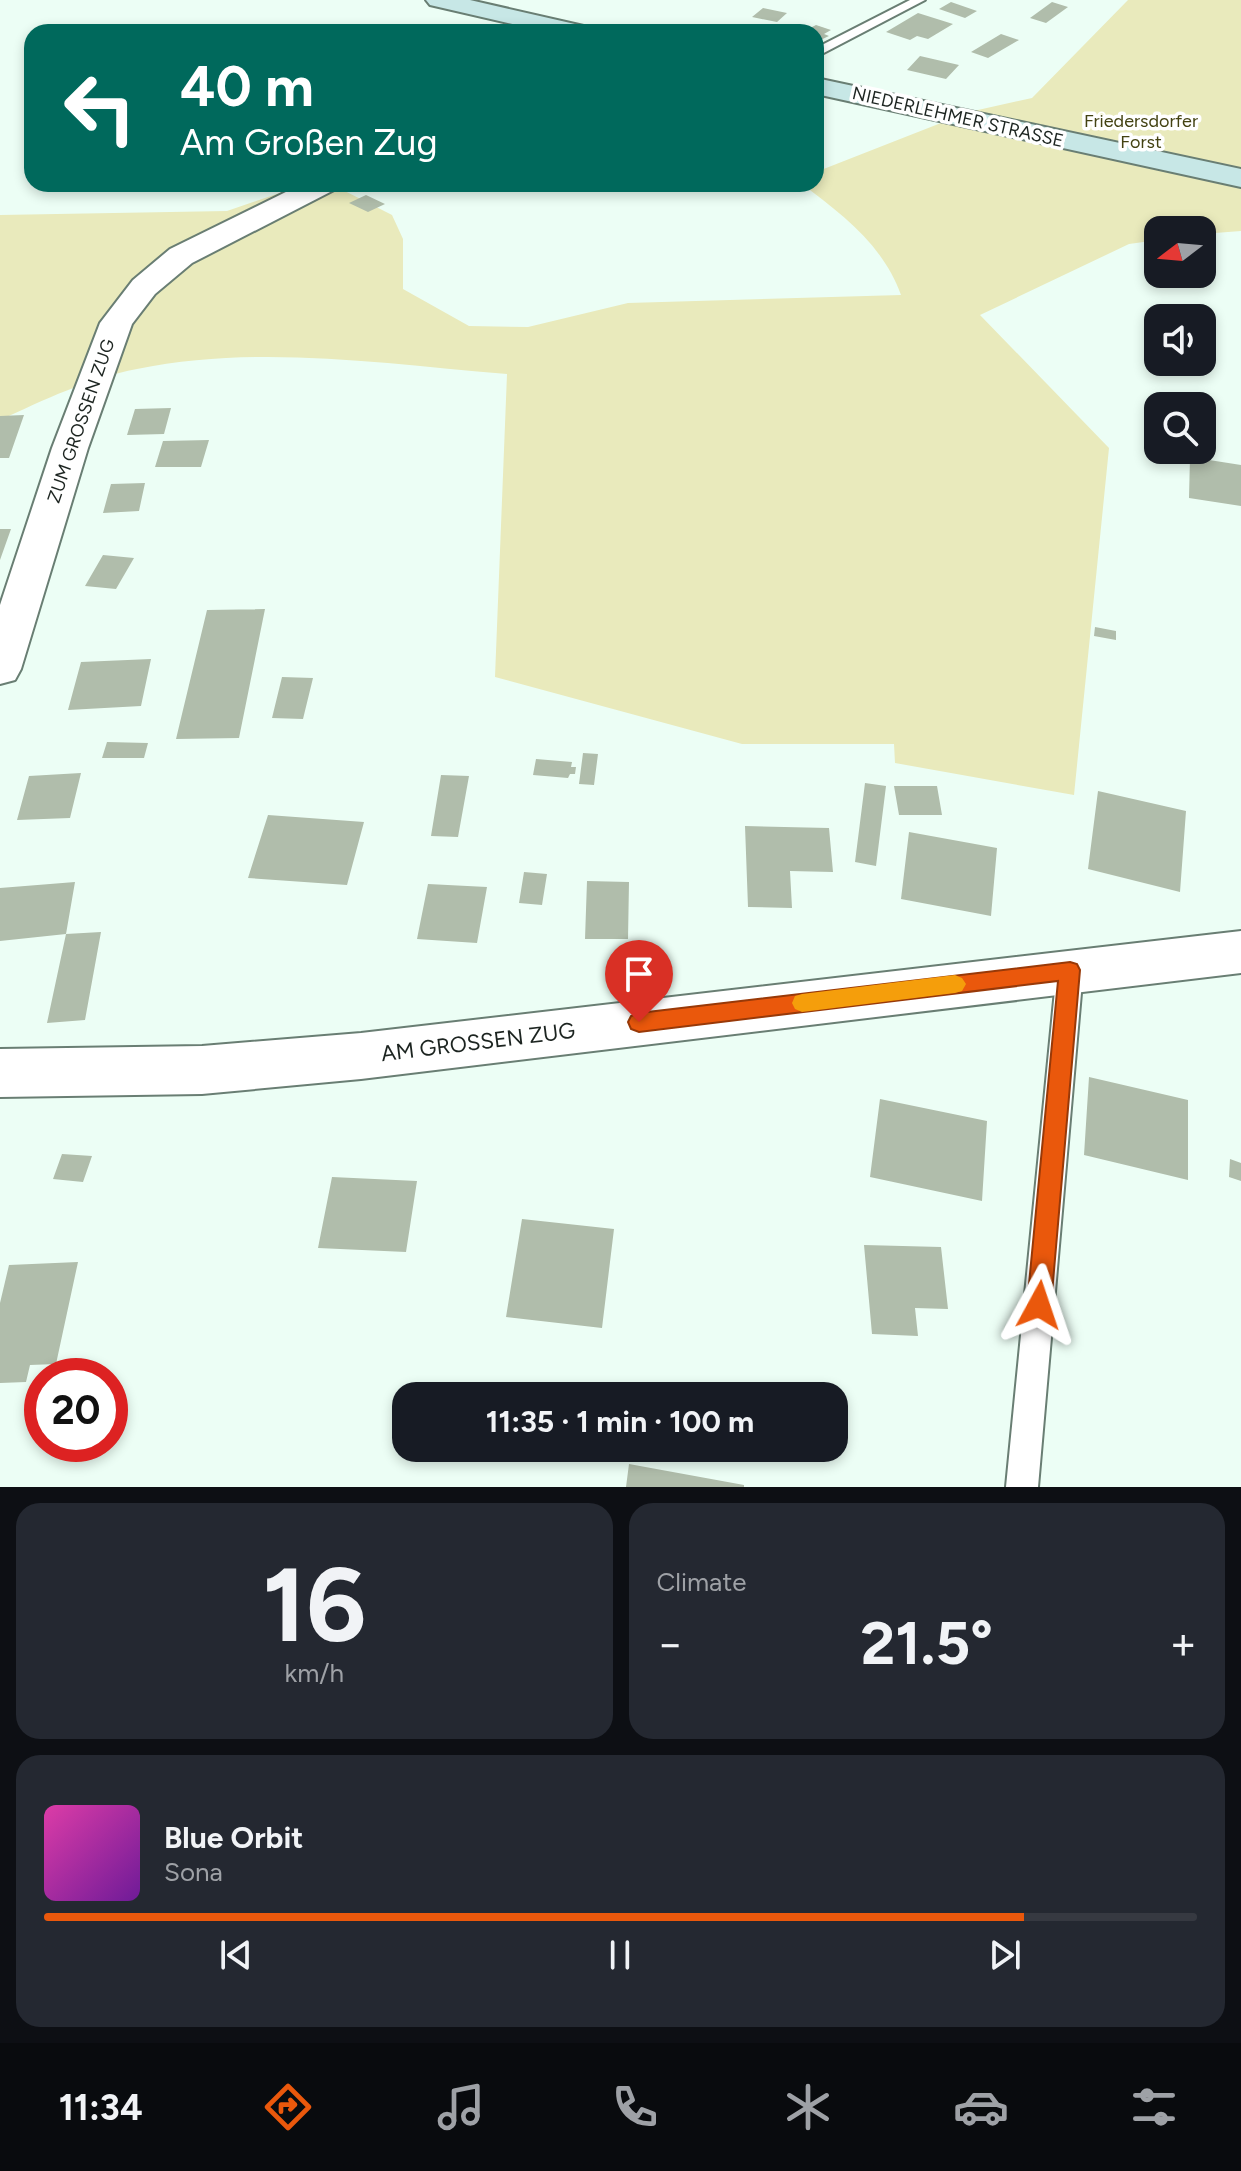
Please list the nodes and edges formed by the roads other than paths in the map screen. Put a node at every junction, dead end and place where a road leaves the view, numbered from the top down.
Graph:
1 (438, 0) edge
2 (919, 0) edge
3 (544, 24) edge
4 (824, 49) edge
5 (824, 88) edge
6 (1241, 178) edge
7 (308, 192) edge
8 (0, 669) edge
9 (1241, 952) edge
10 (1070, 970) junction
11 (0, 1073) edge
12 (1022, 1487) edge

1 - 3 main road
2 - 4 lane
5 - 6 main road, NIEDERLEHMER STRASSE
7 - 8 street, ZUM GROSSEN ZUG
9 - 10 street, AM GROSSEN ZUG
10 - 11 street, AM GROSSEN ZUG
10 - 12 lane

